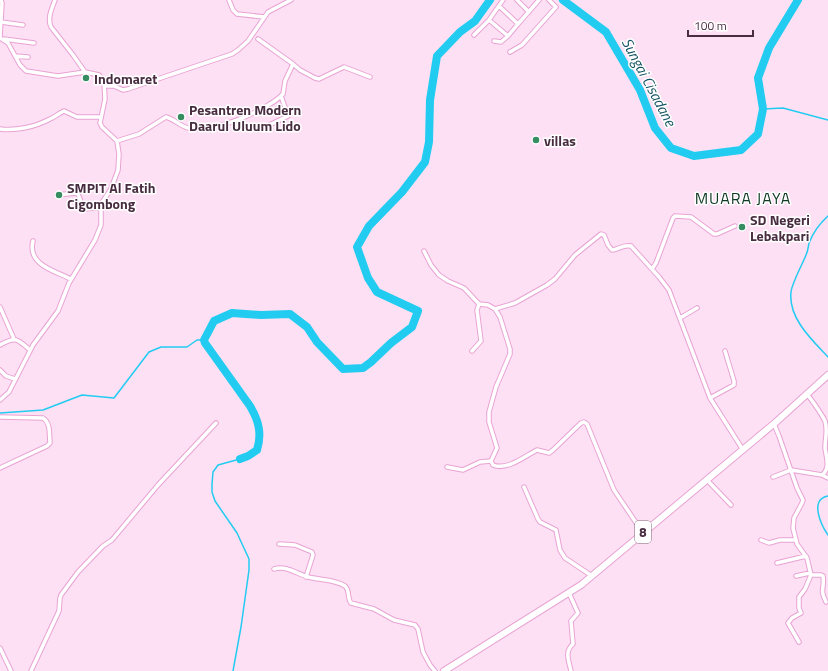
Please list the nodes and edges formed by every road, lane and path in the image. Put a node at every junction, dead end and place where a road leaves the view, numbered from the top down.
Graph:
1 (1, 0) edge
2 (55, 0) edge
3 (229, 0) edge
4 (290, 0) edge
5 (503, 0) edge
6 (517, 0) edge
7 (539, 0) edge
8 (549, 0) edge
9 (499, 6) junction
10 (529, 12) junction
11 (264, 17) junction
12 (489, 20) junction
13 (1, 22) edge
14 (518, 24) junction
15 (23, 25) dead end
16 (474, 35) dead end
17 (508, 36) junction
18 (1, 38) edge
19 (258, 39) dead end
20 (494, 41) dead end
21 (34, 43) dead end
22 (510, 52) dead end
23 (15, 56) junction
24 (28, 57) dead end
25 (293, 64) junction
26 (85, 72) junction
27 (370, 77) dead end
28 (105, 86) junction
29 (280, 96) junction
30 (101, 117) junction
31 (0, 128) edge
32 (259, 130) dead end
33 (117, 141) junction
34 (57, 195) dead end
35 (100, 207) junction
36 (735, 226) dead end
37 (33, 241) dead end
38 (424, 251) dead end
39 (652, 269) junction
40 (71, 279) junction
41 (478, 304) junction
42 (0, 308) edge
43 (495, 308) junction
44 (697, 308) dead end
45 (680, 318) junction
46 (14, 339) junction
47 (0, 345) edge
48 (30, 350) junction
49 (472, 351) dead end
50 (725, 351) dead end
51 (0, 370) edge
52 (828, 375) edge
53 (15, 379) junction
54 (808, 394) junction
55 (710, 398) junction
56 (0, 400) edge
57 (0, 417) edge
58 (216, 423) dead end
59 (774, 424) junction
60 (743, 450) junction
61 (491, 462) junction
62 (447, 467) dead end
63 (0, 468) edge
64 (791, 470) junction
65 (822, 475) junction
66 (773, 477) dead end
67 (828, 478) edge
68 (707, 480) junction
69 (524, 487) dead end
70 (730, 505) dead end
71 (643, 533) junction
72 (761, 540) dead end
73 (795, 540) junction
74 (279, 544) dead end
75 (806, 556) junction
76 (777, 563) dead end
77 (274, 569) dead end
78 (810, 574) junction
79 (592, 576) junction
80 (796, 576) dead end
81 (306, 577) junction
82 (569, 593) junction
83 (826, 602) dead end
84 (799, 642) dead end
85 (0, 648) edge
86 (11, 671) edge
87 (31, 671) edge
88 (435, 671) edge
89 (444, 671) edge
90 (571, 671) edge

1 - 13 street
2 - 26 street
3 - 11 street
4 - 11 street
5 - 9 street
6 - 10 street
7 - 10 street
8 - 22 street
9 - 12 street
9 - 14 street
10 - 14 street
11 - 28 street
12 - 16 street
12 - 17 street
13 - 15 street
13 - 18 street
14 - 17 street
17 - 20 street
18 - 21 street
18 - 23 street
19 - 25 street
23 - 24 street
23 - 26 street
25 - 27 street
25 - 29 street
26 - 28 street
28 - 30 street
29 - 32 street
29 - 33 street
30 - 31 street
30 - 33 street
33 - 35 street
34 - 35 street
35 - 40 street
36 - 39 street
37 - 40 street
38 - 41 street
39 - 43 street
39 - 45 street
40 - 48 street
41 - 43 street
41 - 49 street
42 - 46 street
43 - 61 street
44 - 45 street
45 - 55 street
46 - 47 street
46 - 48 street
48 - 53 street
50 - 55 street
51 - 53 street
52 - 54 highway, 8
53 - 56 street
54 - 59 highway, 8
54 - 65 street
55 - 60 street
57 - 63 street
58 - 87 street
59 - 60 highway, 8
59 - 64 street
60 - 68 highway, 8
61 - 62 street
61 - 71 street
64 - 65 street
64 - 66 street
64 - 73 street
65 - 67 street
68 - 70 street
68 - 71 highway, 8
69 - 79 street
71 - 79 highway, 8
72 - 73 street
73 - 75 street
74 - 81 street
75 - 76 street
75 - 78 street
77 - 81 street
78 - 80 street
78 - 83 street
78 - 84 street
79 - 82 highway, 8
81 - 88 street
82 - 89 highway, 8
82 - 90 street
85 - 86 street

